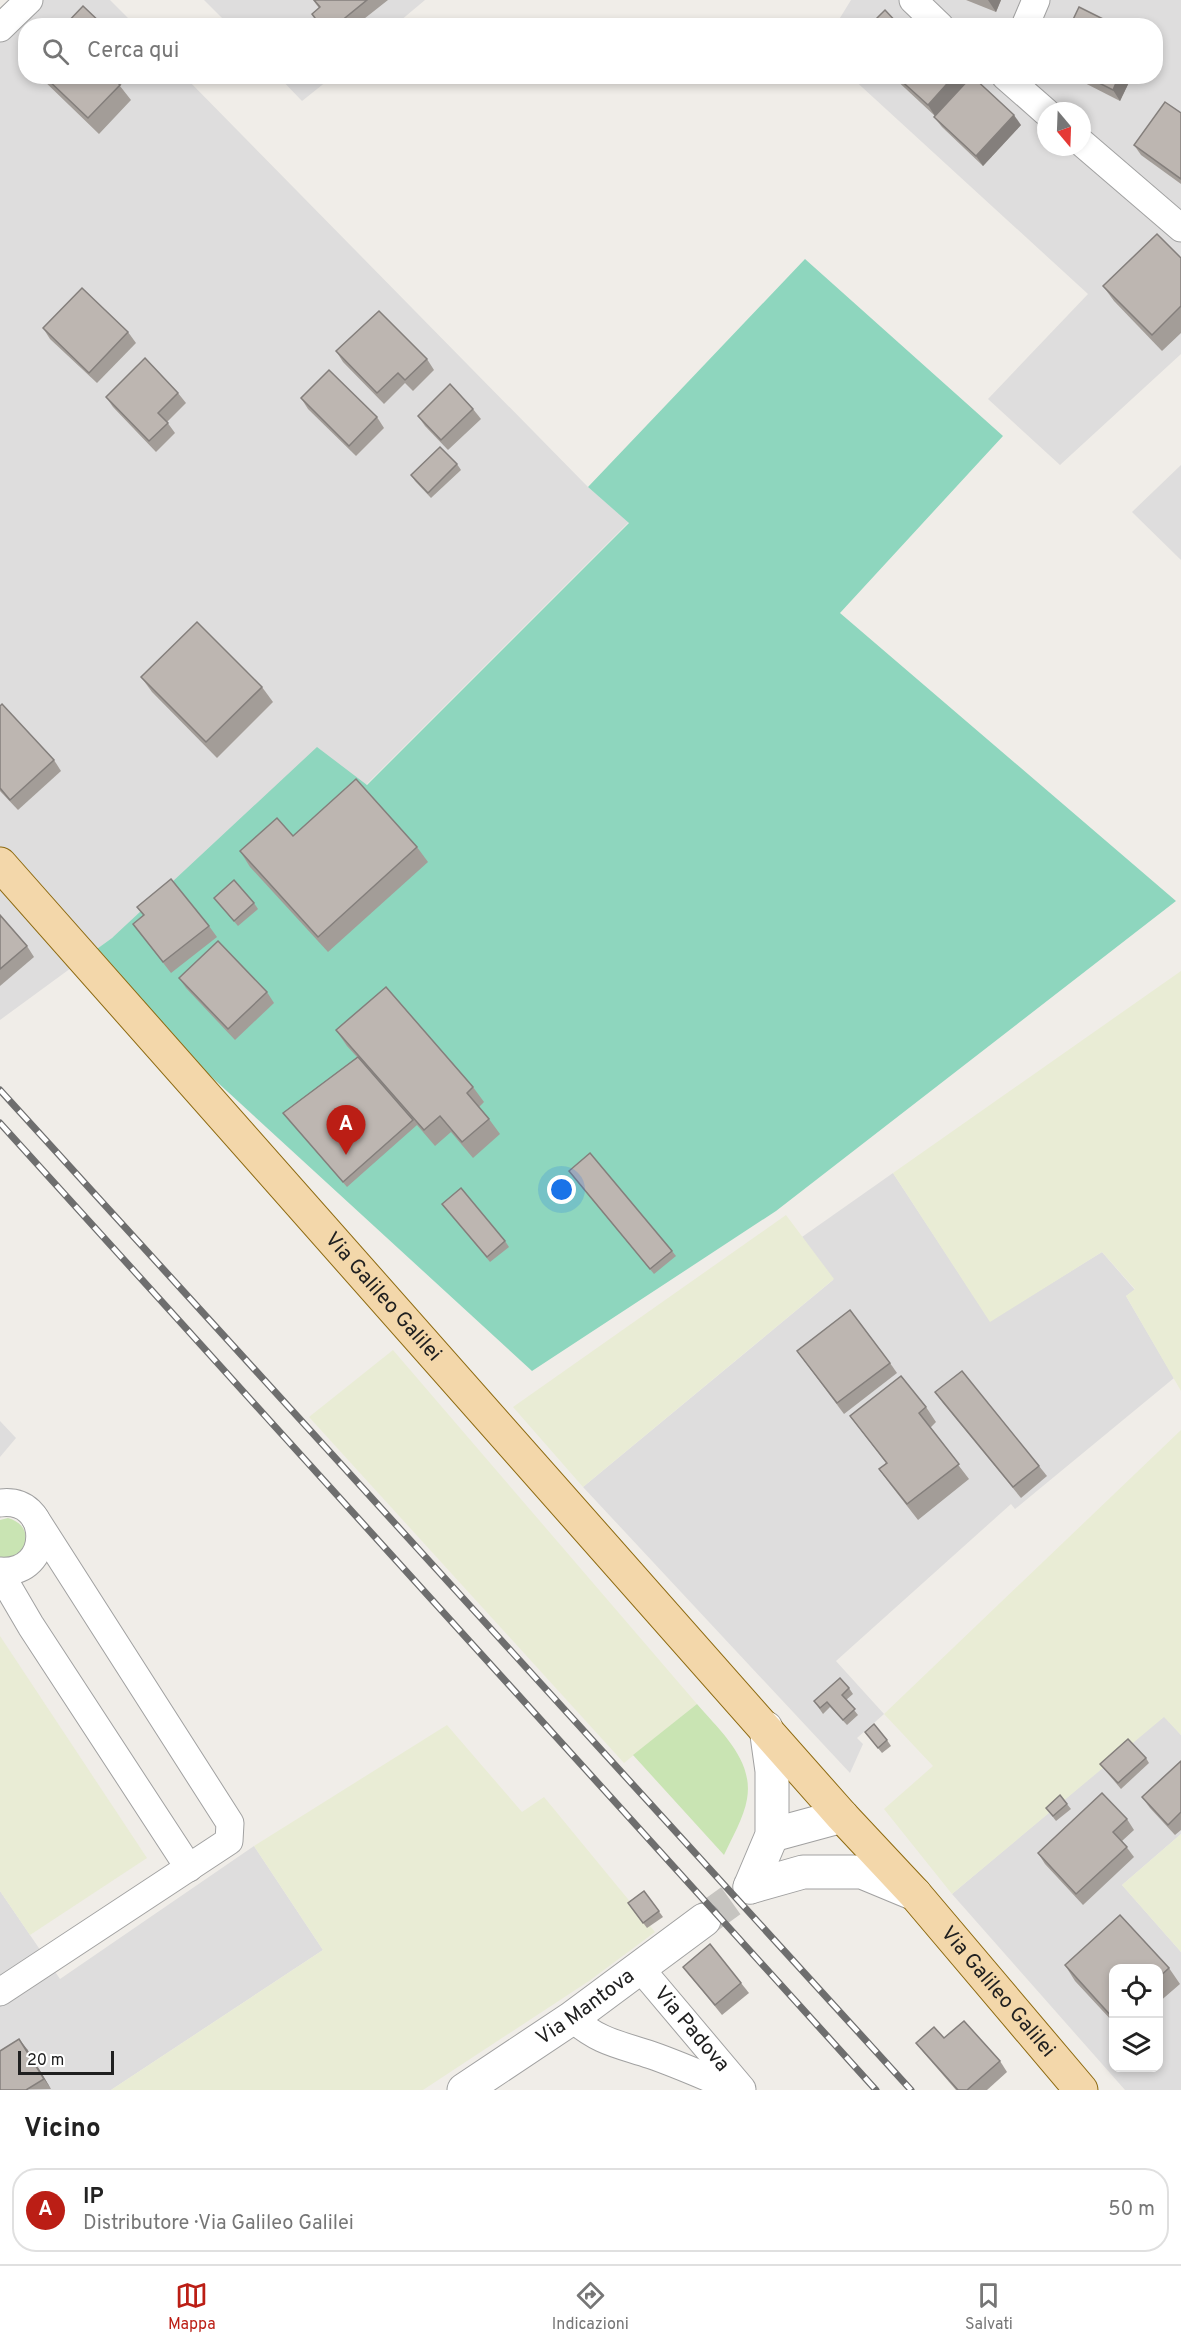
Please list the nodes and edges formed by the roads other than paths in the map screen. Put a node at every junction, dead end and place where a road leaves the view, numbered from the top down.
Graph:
1 (29, 0) edge
2 (913, 0) edge
3 (1036, 0) edge
4 (932, 18) edge
5 (1028, 18) edge
6 (0, 28) edge
7 (1014, 84) edge
8 (1037, 104) edge
9 (1091, 151) edge
10 (1181, 228) edge
11 (0, 864) edge
12 (0, 1503) edge
13 (35, 1518) junction
14 (0, 1572) edge
15 (766, 1728) junction
16 (842, 1816) junction
17 (772, 1834) junction
18 (189, 1868) junction
19 (803, 1872) junction
20 (915, 1894) junction
21 (704, 1920) tunnel mouth
22 (640, 1968) junction
23 (0, 1992) edge
24 (572, 2018) junction
25 (464, 2090) edge
26 (737, 2090) edge
27 (743, 2090) edge
28 (1081, 2090) edge

1 - 6 street
2 - 4 street
3 - 5 street
7 - 8 street
9 - 10 street
11 - 15 main road, Via Galileo Galilei
12 - 13 street
13 - 14 street
13 - 18 street
14 - 18 street
15 - 16 main road, Via Galileo Galilei
15 - 17 street
16 - 17 street
16 - 19 street
16 - 20 main road, Via Galileo Galilei
17 - 19 street
18 - 23 street
19 - 20 street
20 - 28 main road, Via Galileo Galilei
21 - 22 street, Via Mantova
22 - 24 street, Via Mantova
22 - 27 street, Via Padova
24 - 25 street, Via Mantova
24 - 26 street, Via Padova

